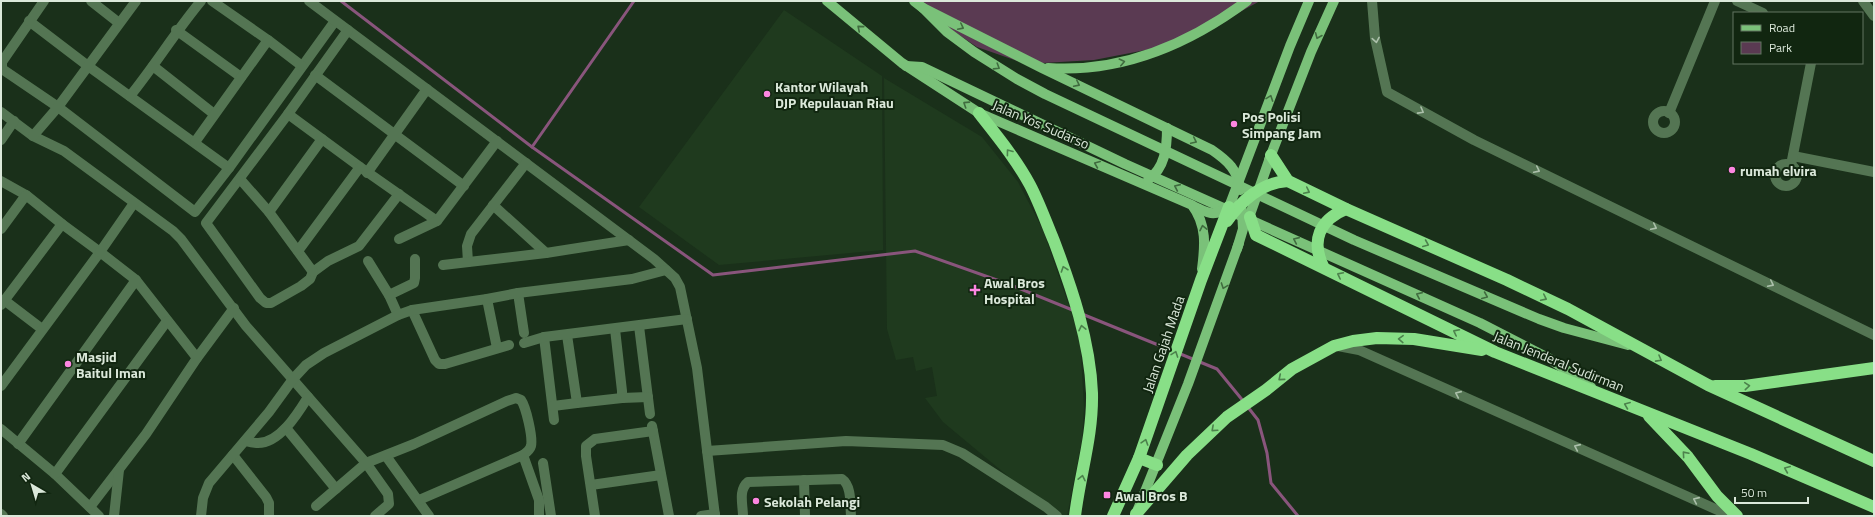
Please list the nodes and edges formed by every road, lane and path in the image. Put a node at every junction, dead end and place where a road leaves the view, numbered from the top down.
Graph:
1 (44, 1) edge
2 (91, 1) edge
3 (201, 1) edge
4 (212, 1) edge
5 (309, 1) edge
6 (827, 1) edge
7 (914, 1) edge
8 (1247, 1) edge
9 (1309, 1) edge
10 (1334, 1) edge
11 (1372, 1) edge
12 (1715, 1) edge
13 (1737, 1) edge
14 (1862, 1) edge
15 (132, 2) edge
16 (924, 8) junction
17 (1870, 11) edge
18 (1761, 12) edge
19 (29, 21) junction
20 (335, 21) junction
21 (120, 23) junction
22 (176, 30) junction
23 (348, 30) junction
24 (268, 40) junction
25 (1811, 64) edge
26 (88, 66) junction
27 (153, 66) junction
28 (302, 66) junction
29 (906, 66) junction
30 (1042, 68) junction
31 (315, 75) junction
32 (241, 77) junction
33 (427, 88) junction
34 (130, 96) junction
35 (58, 108) junction
36 (1, 112) edge
37 (979, 113) junction
38 (1669, 113) dead end
39 (214, 114) junction
40 (288, 114) junction
41 (14, 121) junction
42 (1167, 128) junction
43 (395, 134) junction
44 (33, 136) junction
45 (322, 139) junction
46 (1, 140) edge
47 (497, 141) junction
48 (195, 142) junction
49 (1271, 155) junction
50 (526, 163) junction
51 (1244, 165) junction
52 (229, 168) junction
53 (364, 170) junction
54 (1874, 172) edge
55 (240, 179) junction
56 (1239, 180) junction
57 (1, 181) edge
58 (1288, 181) junction
59 (1141, 183) junction
60 (464, 186) junction
61 (1259, 190) junction
62 (399, 194) junction
63 (26, 195) junction
64 (1244, 199) junction
65 (134, 203) junction
66 (493, 205) junction
67 (1192, 205) junction
68 (1229, 207) junction
69 (1346, 209) junction
70 (269, 212) junction
71 (1250, 217) junction
72 (437, 220) junction
73 (62, 224) junction
74 (1, 229) edge
75 (399, 239) dead end
76 (629, 240) junction
77 (1216, 240) junction
78 (1237, 249) junction
79 (298, 251) junction
80 (100, 252) junction
81 (546, 253) junction
82 (415, 259) dead end
83 (368, 261) dead end
84 (468, 262) junction
85 (443, 265) dead end
86 (1323, 266) junction
87 (666, 270) junction
88 (313, 272) junction
89 (136, 280) junction
90 (1201, 280) junction
91 (518, 293) junction
92 (389, 294) junction
93 (487, 299) junction
94 (3, 303) edge
95 (234, 308) junction
96 (412, 310) junction
97 (398, 315) junction
98 (687, 319) junction
99 (167, 321) junction
100 (639, 326) junction
101 (42, 329) junction
102 (615, 329) junction
103 (566, 335) junction
104 (1874, 335) edge
105 (544, 337) junction
106 (509, 345) dead end
107 (1334, 346) junction
108 (497, 348) junction
109 (1639, 348) junction
110 (1495, 352) junction
111 (197, 358) junction
112 (1874, 368) edge
113 (292, 379) junction
114 (1708, 385) junction
115 (1, 386) edge
116 (1600, 394) junction
117 (308, 397) junction
118 (648, 397) junction
119 (622, 398) junction
120 (577, 403) junction
121 (553, 406) junction
122 (1645, 412) junction
123 (650, 414) dead end
124 (554, 420) dead end
125 (286, 428) junction
126 (1, 430) edge
127 (245, 441) junction
128 (18, 444) junction
129 (707, 451) junction
130 (233, 455) junction
131 (523, 455) junction
132 (386, 456) junction
133 (1139, 458) junction
134 (1874, 462) edge
135 (366, 463) junction
136 (543, 463) dead end
137 (1157, 465) junction
138 (119, 470) junction
139 (55, 474) junction
140 (661, 475) junction
141 (804, 480) junction
142 (591, 484) junction
143 (336, 489) junction
144 (419, 500) junction
145 (316, 506) dead end
146 (90, 507) junction
147 (1874, 507) edge
148 (715, 515) edge
149 (1135, 515) edge
150 (99, 516) edge
151 (114, 516) edge
152 (201, 516) edge
153 (269, 516) edge
154 (375, 516) edge
155 (429, 516) edge
156 (539, 516) edge
157 (551, 516) edge
158 (595, 516) edge
159 (669, 516) edge
160 (701, 516) edge
161 (743, 516) edge
162 (805, 516) edge
163 (851, 516) edge
164 (1057, 516) edge
165 (1075, 516) edge
166 (1113, 516) edge
167 (1731, 516) edge
168 (1737, 516) edge

1 - 19 street
2 - 21 street
3 - 22 street
4 - 24 street
5 - 20 street
29 -> 6 main road, Jalan Yos Sudarso
7 - 16 main road
30 -> 8 main road
51 -> 9 main road, Jalan Gajah Mada
10 -> 49 main road
11 -> 104 street
12 - 38 street
13 - 18 street
14 - 17 street
15 - 21 street
16 -> 30 main road
16 -> 109 main road
19 - 26 street
19 - 35 street
20 - 23 street
20 - 28 street
21 - 26 street
22 - 27 street
22 - 32 street
23 - 31 street
23 - 33 street
24 - 28 street
24 - 32 street
25 - 54 street
26 - 34 street
26 - 35 street
27 - 34 street
27 - 39 street
28 - 52 street
37 -> 29 main road, Jalan Yos Sudarso
116 -> 29 main road
30 -> 42 main road
31 - 40 street
31 - 43 street
32 - 39 street
33 - 43 street
33 - 47 street
34 - 48 street
35 - 44 street
35 - 52 street
36 - 41 street
59 -> 37 main road, Jalan Yos Sudarso
165 -> 37 highway
39 - 48 street
40 - 45 street
40 - 55 street
41 - 44 street
41 - 46 street
42 -> 56 main road
42 - 59 main road
43 - 53 street
43 - 60 street
44 - 65 street
45 - 53 street
45 - 70 street
47 - 50 street
47 - 60 street
48 - 52 street
49 - 58 highway
49 - 61 main road
49 - 64 main road
50 - 66 street
50 - 76 street
51 - 56 main road, Jalan Gajah Mada
51 - 64 main road
53 - 62 street
53 - 79 street
55 - 70 street
55 - 88 street
56 - 64 main road
56 - 68 main road, Jalan Gajah Mada
57 - 63 street
58 - 61 highway
58 -> 69 highway
59 - 67 main road, Jalan Yos Sudarso
60 - 72 street
61 - 64 highway
61 - 71 main road
62 - 72 street
62 - 88 street
63 - 73 street
63 - 74 street
64 - 68 main road
64 - 71 main road
64 - 77 highway
64 - 78 main road
65 - 80 street
65 - 95 street
66 - 81 street
66 - 84 street
67 - 68 main road, Jalan Yos Sudarso
90 -> 67 main road
68 - 77 highway, Jalan Gajah Mada
69 - 86 highway
69 -> 109 highway
70 - 79 street
71 - 78 main road
71 - 86 highway, Jalan Jenderal Sudirman
72 - 75 street
73 - 80 street
73 - 94 street
76 - 81 street
76 - 87 street
77 - 90 highway, Jalan Gajah Mada
78 -> 137 main road
79 - 88 street
80 - 89 street
80 - 101 street
81 - 84 street
82 - 92 street
83 - 92 street
84 - 85 street
110 -> 86 highway, Jalan Jenderal Sudirman
87 - 91 street
87 - 98 street
89 - 99 street
89 - 128 street
133 -> 90 highway, Jalan Gajah Mada
91 - 93 street
91 - 105 street
92 - 97 street
93 - 96 street
93 - 108 street
94 - 101 street
95 - 111 street
95 - 113 street
96 - 97 street
96 - 108 street
97 - 113 street
98 - 100 street
98 - 129 street
99 - 111 street
99 - 139 street
100 - 102 street
100 - 118 street
101 - 115 street
102 - 103 street
102 - 119 street
103 - 105 street
103 - 120 street
105 - 121 street
106 - 108 street
110 -> 107 highway
107 -> 149 highway
167 -> 107 street
109 -> 114 highway
110 - 116 highway, Jalan Jenderal Sudirman
111 - 138 street
114 -> 112 highway
113 - 117 street
113 - 127 street
114 - 134 highway
122 -> 116 highway, Jalan Jenderal Sudirman
117 - 125 street
117 - 135 street
118 - 119 street
118 - 123 street
119 - 120 street
120 - 121 street
121 - 124 street
147 -> 122 highway, Jalan Jenderal Sudirman
168 -> 122 highway
125 - 127 street
125 - 143 street
126 - 128 street
127 - 130 street
128 - 139 street
129 - 148 street
129 - 164 street
130 - 152 street
130 - 153 street
131 - 132 street
131 - 144 street
131 - 156 street
132 - 135 street
132 - 144 street
133 - 137 highway
133 - 166 highway, Jalan Gajah Mada
135 - 143 street
135 - 154 street
136 - 157 street
137 - 149 main road
138 - 146 street
138 - 151 street
139 - 146 street
140 - 142 street
140 - 142 street
140 - 159 street
141 - 161 street
141 - 162 street
141 - 163 street
142 - 158 street
143 - 145 street
144 - 155 street
146 - 150 street
148 - 160 street

